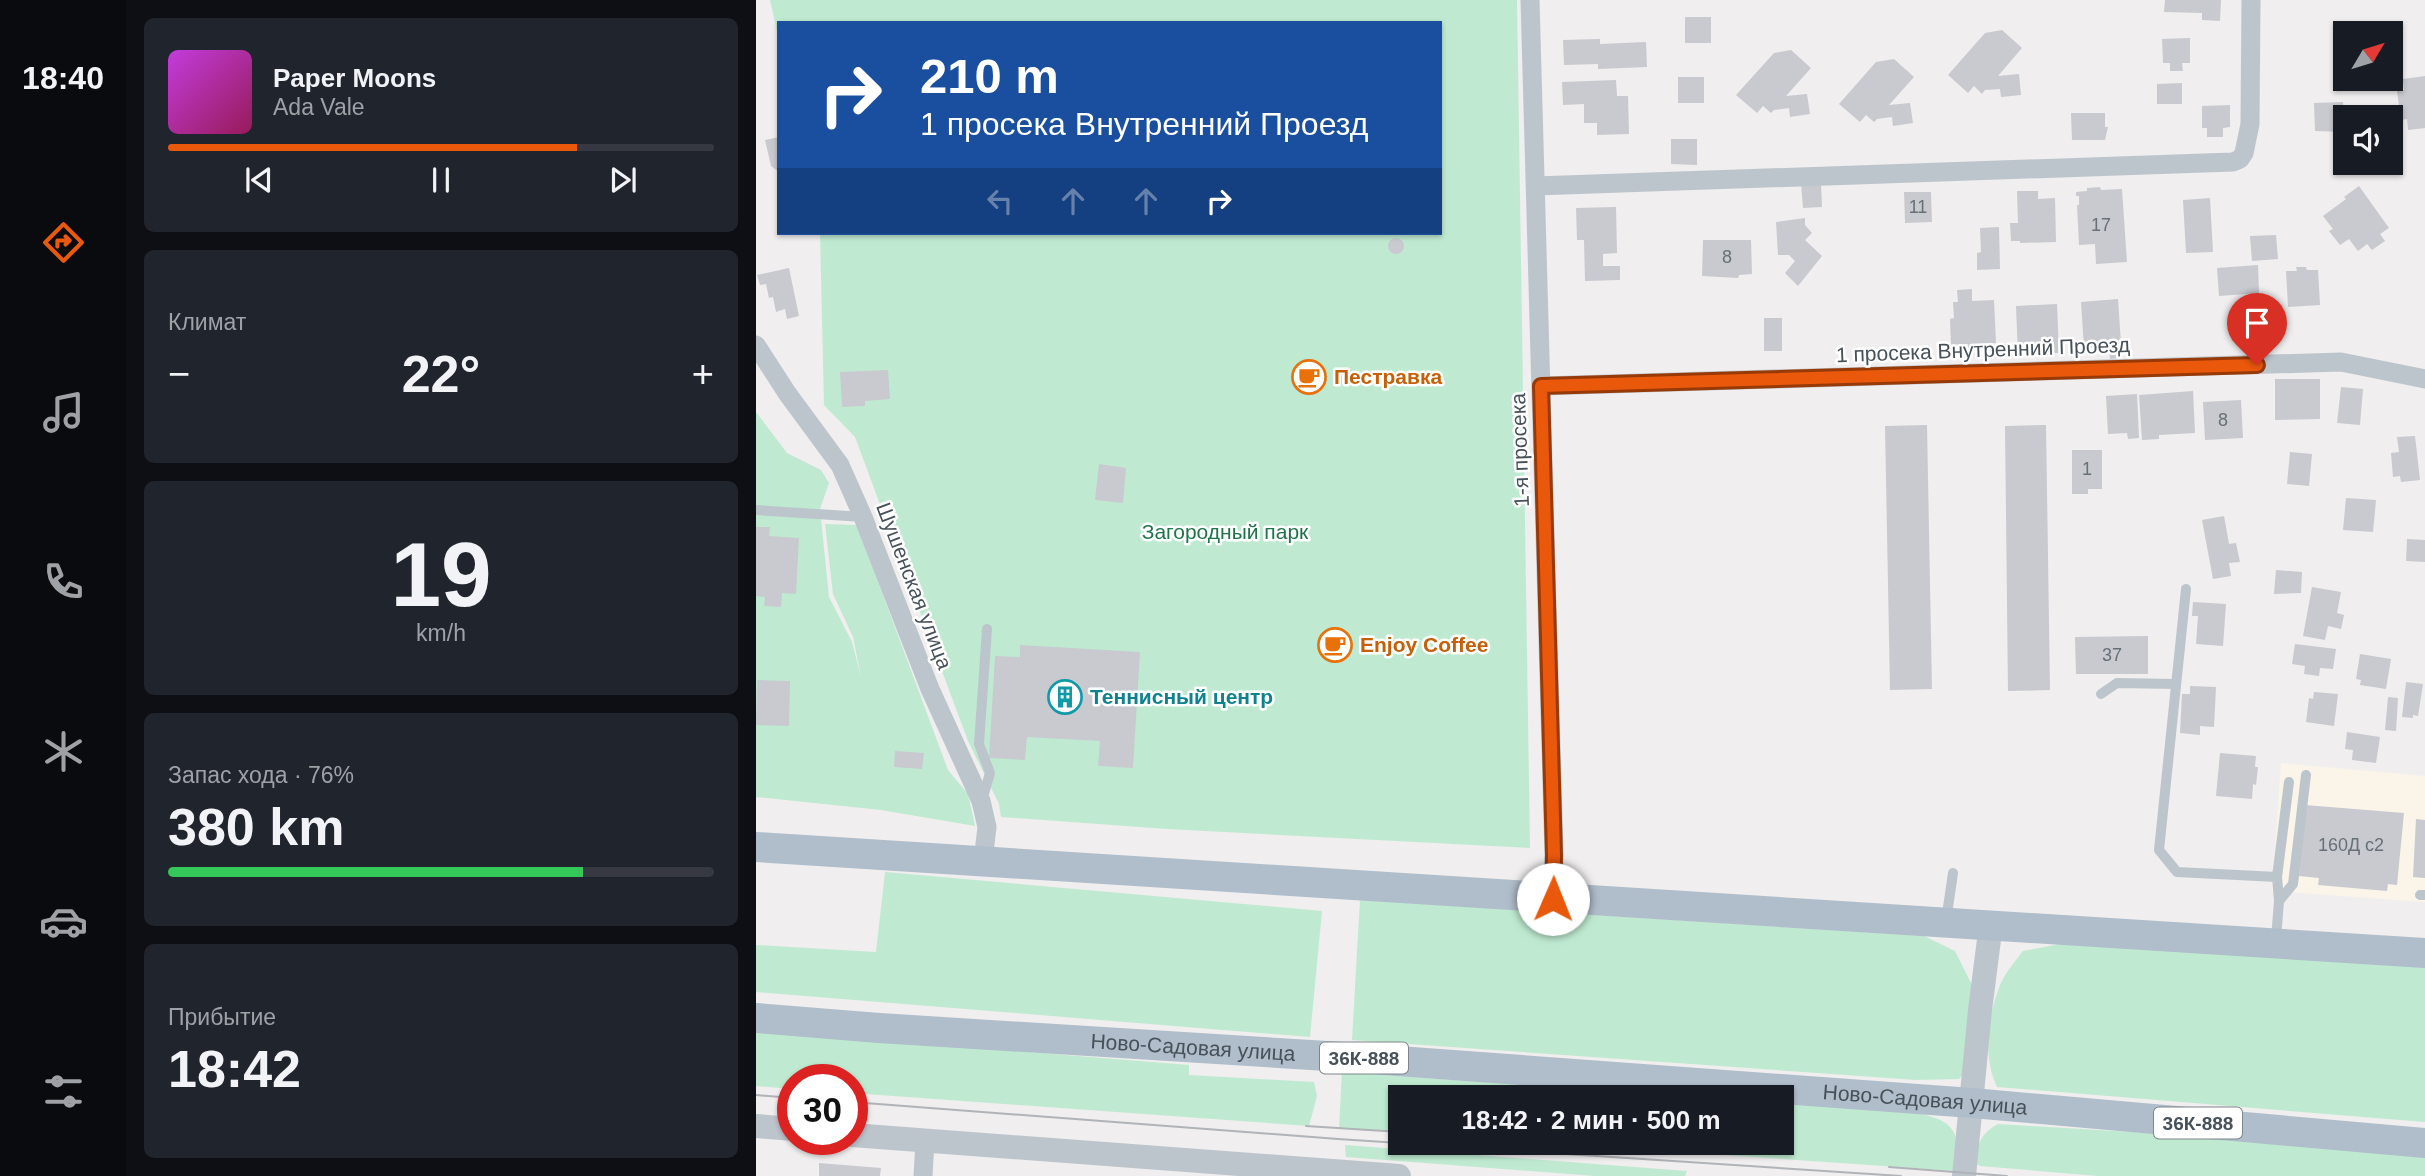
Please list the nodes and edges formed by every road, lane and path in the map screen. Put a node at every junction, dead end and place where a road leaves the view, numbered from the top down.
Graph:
1 (1530, 0) edge
2 (2251, 0) edge
3 (1535, 186) junction
4 (756, 345) edge
5 (2425, 379) edge
6 (1541, 386) junction
7 (756, 510) edge
8 (863, 517) junction
9 (2186, 589) dead end
10 (987, 629) dead end
11 (2176, 684) junction
12 (2101, 694) dead end
13 (2306, 775) dead end
14 (2289, 782) dead end
15 (981, 801) junction
16 (756, 847) edge
17 (983, 861) junction
18 (1953, 873) dead end
19 (2277, 877) junction
20 (1553, 899) junction
21 (2280, 901) junction
22 (1946, 922) junction
23 (1991, 924) junction
24 (2276, 943) junction
25 (2425, 953) edge
26 (756, 1017) edge
27 (1972, 1103) junction
28 (756, 1126) edge
29 (777, 1128) edge
30 (868, 1136) edge
31 (925, 1141) junction
32 (2425, 1143) edge
33 (1374, 1175) edge
34 (923, 1176) edge
35 (1399, 1176) edge
36 (1964, 1176) edge

1 - 3 street, 1-я просека
2 - 3 street
3 - 6 street, 1-я просека
4 - 8 street, Шушенская улица
5 - 6 street, 1 просека Внутренний Проезд
6 - 20 street, 1-я просека
7 - 8 lane
8 - 15 street, Шушенская улица
9 - 11 lane
10 - 15 lane
11 - 12 lane
11 - 19 lane
13 - 21 lane
14 - 19 lane
15 - 17 street, Шушенская улица
16 - 17 main road
17 - 20 main road
18 - 22 lane
19 - 21 lane
20 - 22 main road
21 - 24 lane
22 - 23 main road
23 - 24 main road
23 - 27 street
24 - 25 main road
26 - 27 main road, Ново-Садовая улица / 36К-888
27 - 32 main road, Ново-Садовая улица / 36К-888
27 - 36 street
28 - 29 street
30 - 31 street
31 - 33 street
31 - 34 street
33 - 35 street

